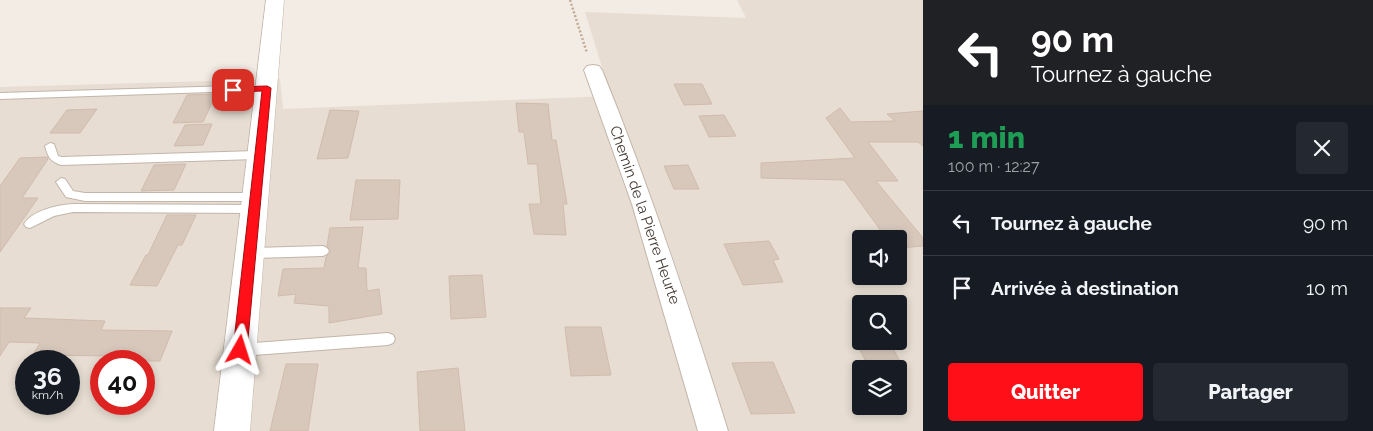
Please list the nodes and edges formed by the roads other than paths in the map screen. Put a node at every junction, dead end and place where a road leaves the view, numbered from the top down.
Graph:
1 (275, 0) edge
2 (593, 70) road end
3 (267, 88) junction
4 (0, 96) edge
5 (50, 146) dead end
6 (260, 155) junction
7 (61, 182) dead end
8 (256, 203) junction
9 (30, 224) dead end
10 (323, 251) dead end
11 (250, 253) junction
12 (388, 339) dead end
13 (240, 350) junction
14 (232, 431) edge
15 (713, 431) edge

1 - 3 street
2 - 15 street, Chemin de la Pierre Heurte
3 - 4 lane
3 - 6 street
5 - 6 lane
6 - 8 street
7 - 8 lane
8 - 9 lane
8 - 11 street
10 - 11 lane
11 - 13 street
12 - 13 lane
13 - 14 street

